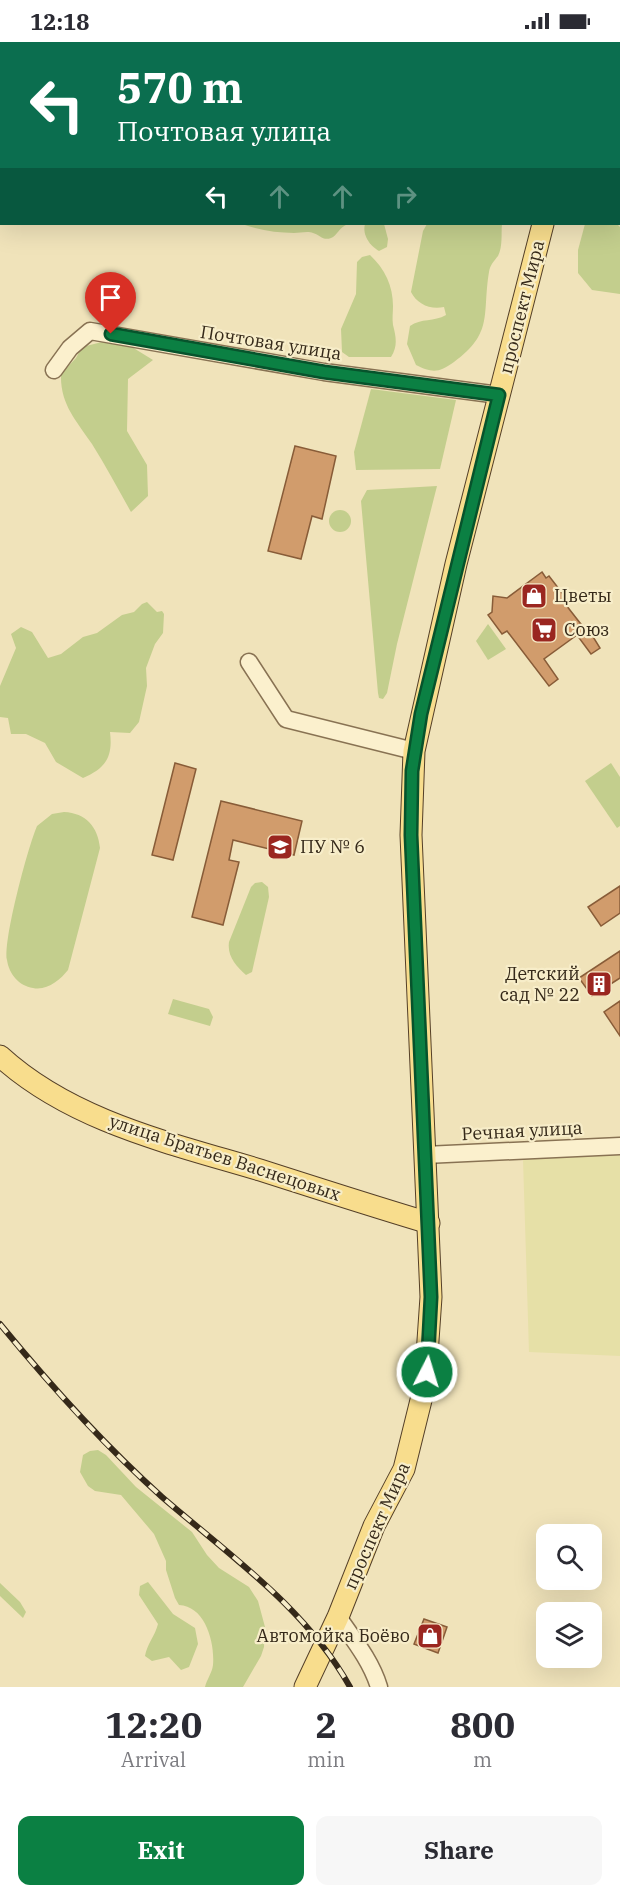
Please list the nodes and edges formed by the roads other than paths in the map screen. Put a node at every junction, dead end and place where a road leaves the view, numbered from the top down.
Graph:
1 (543, 225) edge
2 (54, 370) dead end
3 (499, 395) junction
4 (249, 662) dead end
5 (414, 751) junction
6 (0, 1056) edge
7 (620, 1146) edge
8 (425, 1155) junction
9 (429, 1223) junction
10 (338, 1617) junction
11 (305, 1687) edge
12 (379, 1687) edge

1 - 3 main road, проспект Мира
2 - 3 street, Почтовая улица
3 - 5 main road, проспект Мира
4 - 5 street
5 - 8 main road, проспект Мира
6 - 9 main road, улица Братьев Васнецовых
7 - 8 street, Речная улица
8 - 9 main road, проспект Мира
9 - 10 main road, проспект Мира
10 - 11 main road, проспект Мира
10 - 12 street

